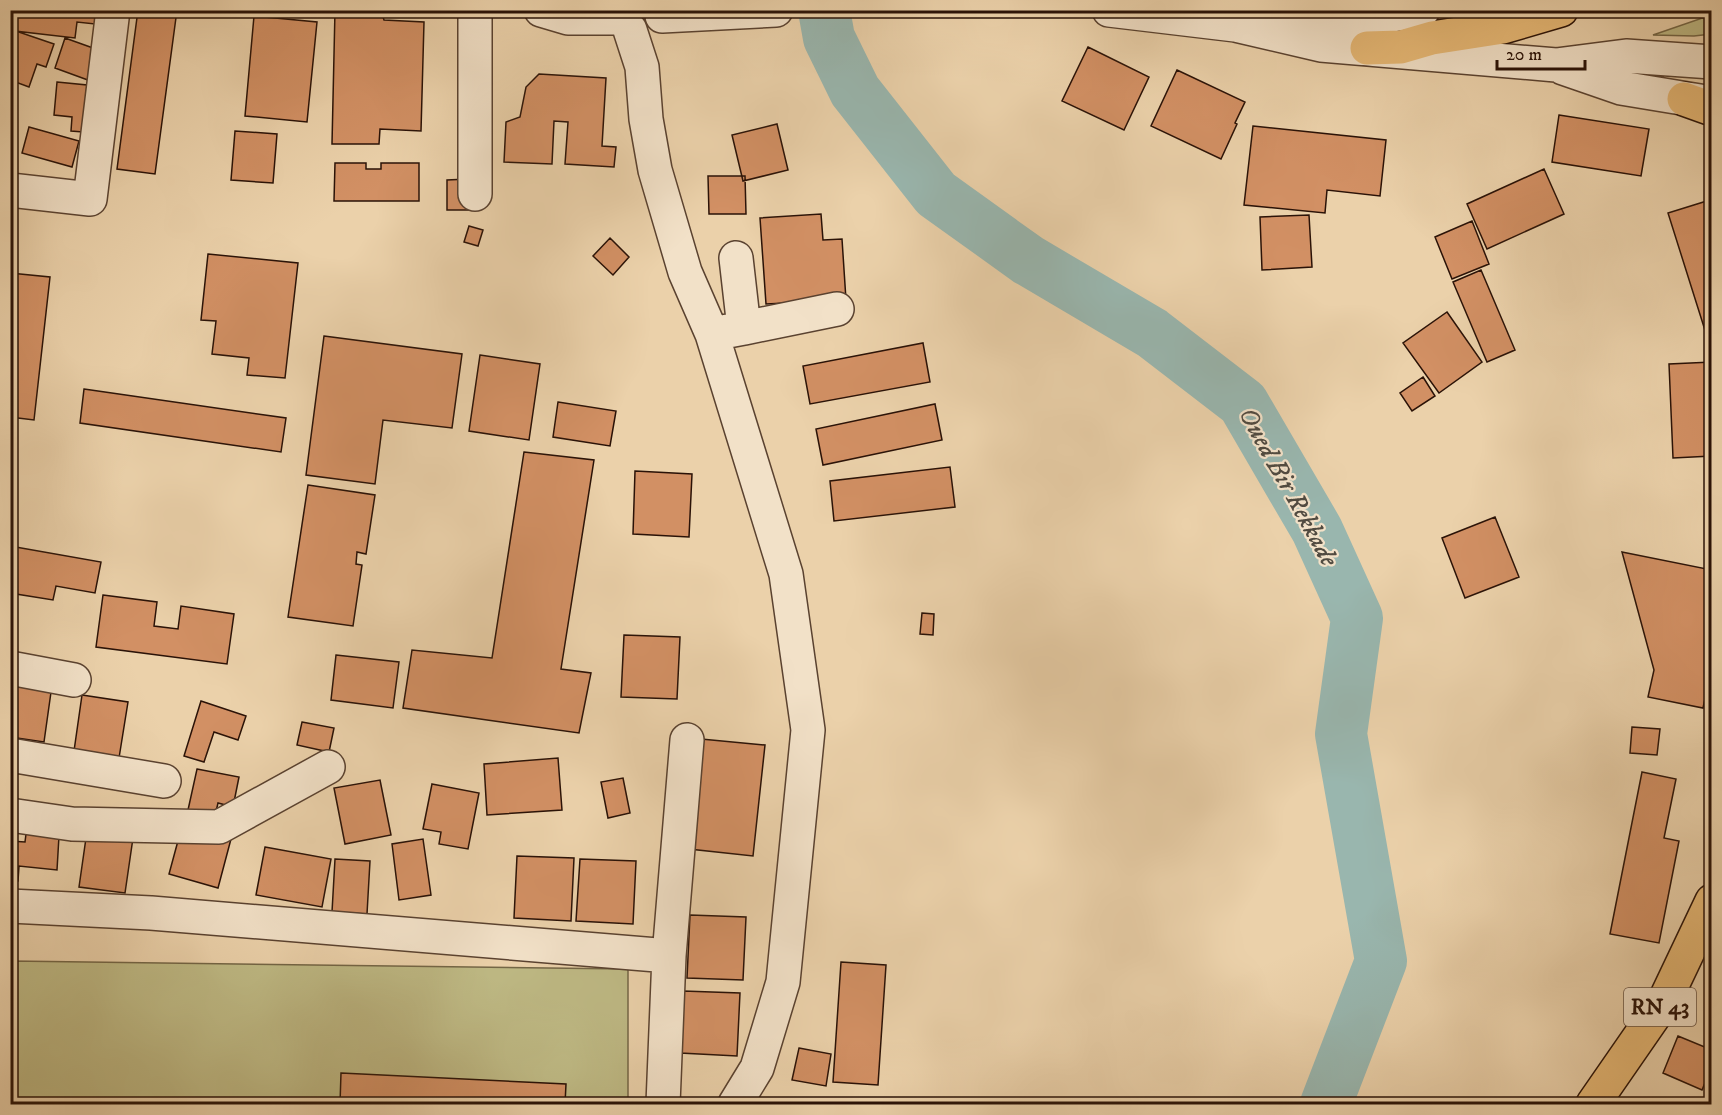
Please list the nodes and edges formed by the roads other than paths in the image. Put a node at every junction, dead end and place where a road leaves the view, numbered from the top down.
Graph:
1 (113, 10) edge
2 (475, 10) edge
3 (541, 10) edge
4 (776, 10) edge
5 (1109, 10) edge
6 (1202, 10) edge
7 (1423, 10) edge
8 (1561, 10) edge
9 (767, 11) edge
10 (638, 19) edge
11 (1241, 26) junction
12 (1367, 48) junction
13 (1712, 62) edge
14 (1556, 65) junction
15 (1702, 104) edge
16 (10, 190) edge
17 (475, 194) dead end
18 (736, 258) dead end
19 (837, 309) dead end
20 (744, 328) junction
21 (712, 334) junction
22 (10, 668) edge
23 (74, 680) dead end
24 (687, 740) dead end
25 (10, 755) edge
26 (328, 767) dead end
27 (164, 781) dead end
28 (10, 815) edge
29 (1712, 900) edge
30 (10, 906) edge
31 (669, 956) junction
32 (663, 1104) edge
33 (735, 1104) edge
34 (1593, 1104) edge

1 - 16 street
2 - 17 street
3 - 10 street
4 - 9 street
5 - 11 street
6 - 11 street
7 - 11 street
8 - 12 main road
9 - 10 street
10 - 21 street
11 - 12 street
12 - 14 street
13 - 14 street
14 - 15 street
18 - 20 street
19 - 20 street
20 - 21 street
21 - 33 street
22 - 23 street
24 - 31 street
25 - 27 street
26 - 28 street
29 - 34 main road, RN 43
30 - 31 street
31 - 32 street

